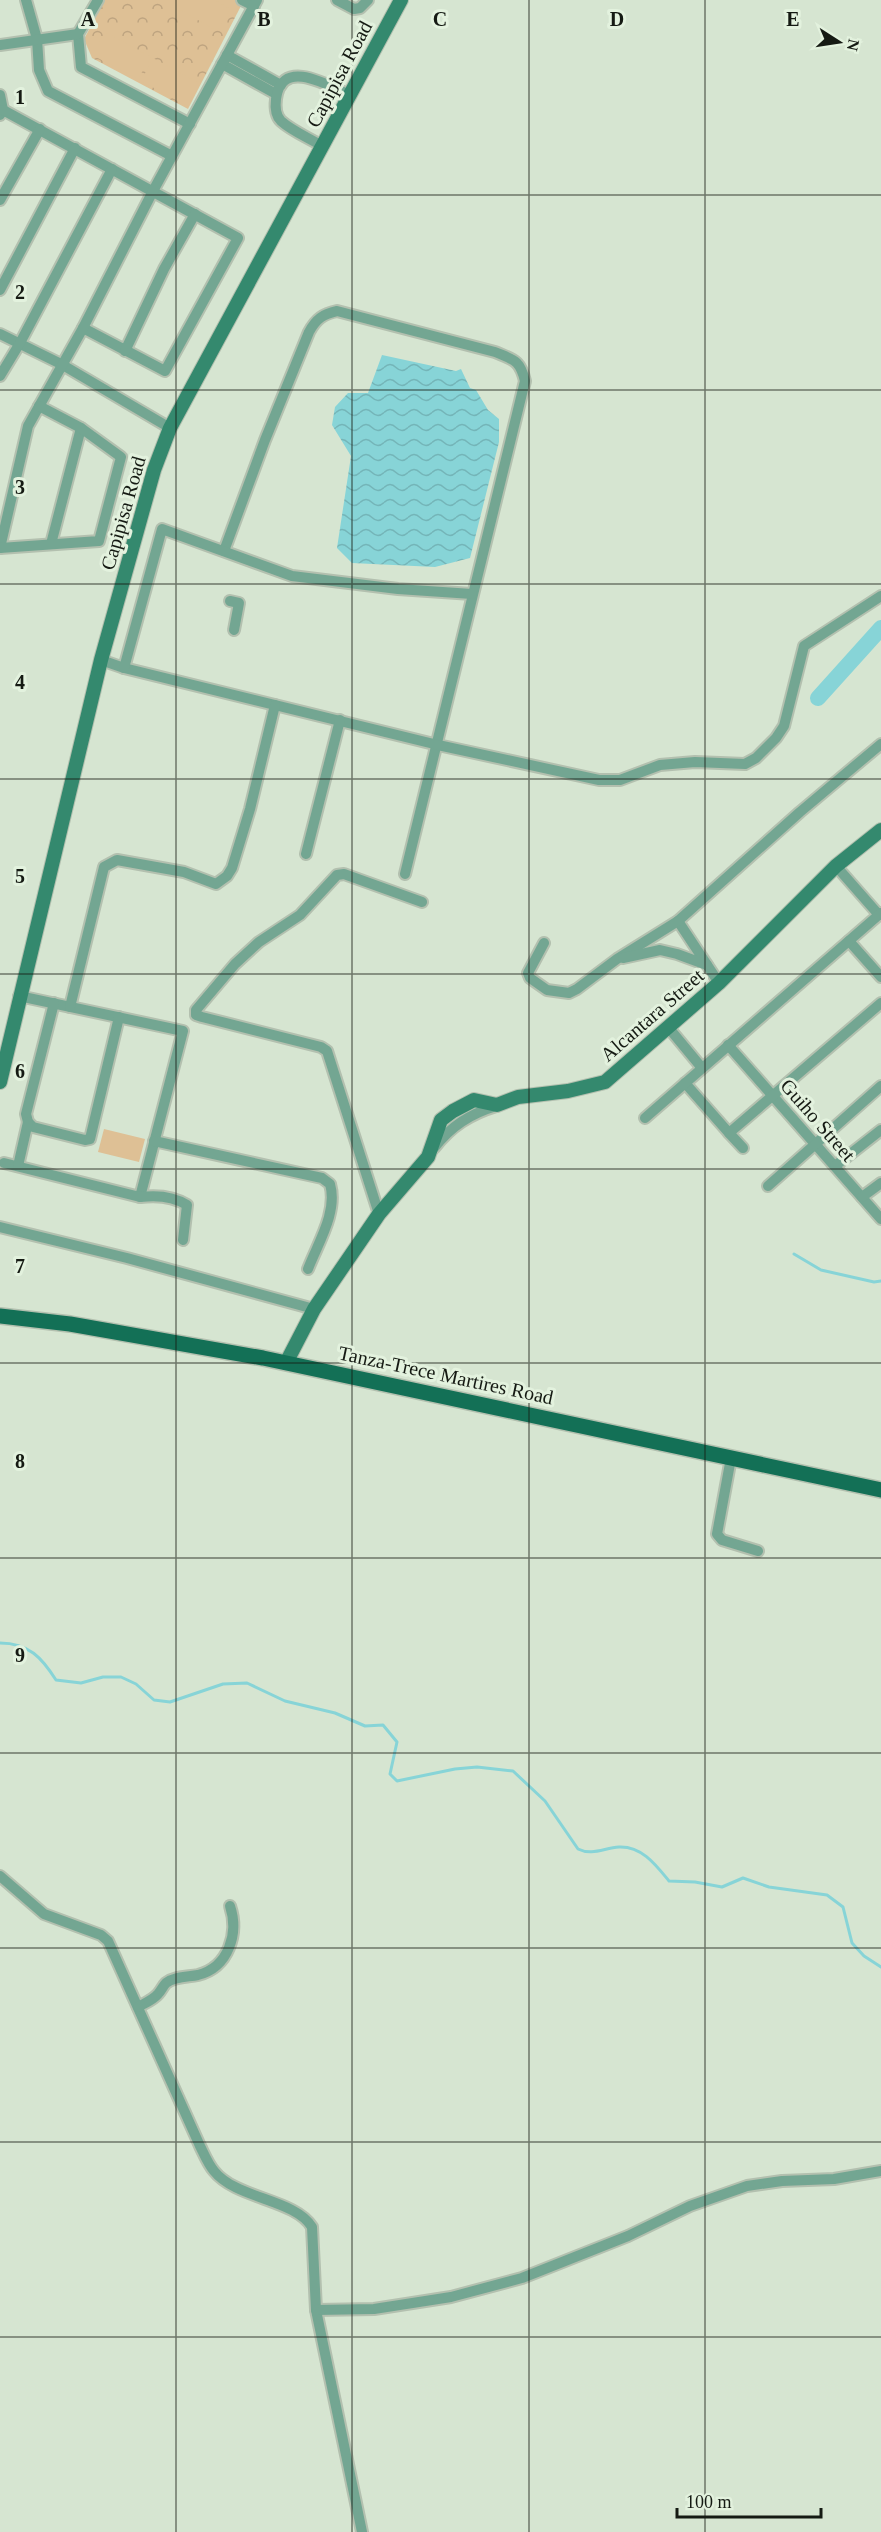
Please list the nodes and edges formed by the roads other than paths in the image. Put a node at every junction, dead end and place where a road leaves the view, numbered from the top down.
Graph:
1 (99, 0) edge
2 (242, 0) edge
3 (337, 0) edge
4 (368, 0) edge
5 (401, 0) edge
6 (30, 1) edge
7 (255, 3) edge
8 (78, 34) junction
9 (37, 39) junction
10 (0, 45) edge
11 (224, 60) junction
12 (278, 90) junction
13 (0, 95) edge
14 (349, 95) junction
15 (1, 113) edge
16 (190, 124) junction
17 (40, 129) junction
18 (322, 146) junction
19 (75, 148) junction
20 (172, 156) junction
21 (112, 169) junction
22 (153, 192) junction
23 (0, 200) edge
24 (195, 214) junction
25 (0, 290) edge
26 (83, 327) junction
27 (0, 334) edge
28 (20, 344) junction
29 (125, 351) junction
30 (61, 364) junction
31 (0, 376) edge
32 (39, 406) junction
33 (81, 428) junction
34 (170, 428) junction
35 (51, 544) junction
36 (0, 548) edge
37 (224, 551) junction
38 (472, 594) junction
39 (881, 597) edge
40 (230, 601) dead end
41 (234, 630) dead end
42 (101, 660) junction
43 (124, 668) junction
44 (275, 705) junction
45 (340, 720) junction
46 (881, 744) edge
47 (438, 745) junction
48 (881, 830) edge
49 (306, 854) dead end
50 (836, 866) junction
51 (405, 874) dead end
52 (422, 902) dead end
53 (880, 914) edge
54 (678, 921) junction
55 (849, 941) junction
56 (544, 943) dead end
57 (617, 959) junction
58 (707, 966) junction
59 (881, 977) edge
60 (719, 983) junction
61 (19, 996) junction
62 (54, 1003) junction
63 (881, 1003) edge
64 (70, 1007) junction
65 (119, 1017) junction
66 (668, 1027) junction
67 (728, 1045) junction
68 (702, 1068) junction
69 (0, 1082) edge
70 (685, 1083) junction
71 (880, 1089) edge
72 (772, 1095) junction
73 (645, 1118) dead end
74 (28, 1122) junction
75 (881, 1130) edge
76 (729, 1132) junction
77 (154, 1141) junction
78 (815, 1144) junction
79 (743, 1148) dead end
80 (4, 1162) dead end
81 (18, 1166) junction
82 (835, 1166) junction
83 (881, 1183) edge
84 (768, 1186) dead end
85 (140, 1197) junction
86 (862, 1197) junction
87 (379, 1214) junction
88 (881, 1219) edge
89 (0, 1227) edge
90 (183, 1240) dead end
91 (308, 1269) dead end
92 (314, 1309) junction
93 (0, 1316) edge
94 (286, 1363) junction
95 (731, 1458) junction
96 (881, 1490) edge
97 (758, 1551) dead end
98 (0, 1876) edge
99 (230, 1906) dead end
100 (138, 2007) junction
101 (881, 2170) edge
102 (316, 2310) junction
103 (362, 2532) edge

1 - 8 street
2 - 7 street
3 - 4 street
5 - 14 main road, Capipisa Road
6 - 9 street
7 - 11 street
8 - 9 street
8 - 16 street
9 - 10 street
9 - 20 street
11 - 12 street
11 - 16 street
12 - 14 street
12 - 18 street
13 - 15 street
14 - 18 main road, Capipisa Road
15 - 17 street
16 - 20 street
17 - 19 street
17 - 23 street
18 - 34 main road, Capipisa Road
19 - 21 street
19 - 25 street
20 - 22 street
21 - 22 street
21 - 28 street
22 - 24 street
22 - 26 street
24 - 29 street
24 - 29 street
26 - 29 street
26 - 30 street
27 - 28 street
28 - 30 street
28 - 31 street
30 - 32 street
30 - 34 street
32 - 33 street
32 - 36 street
33 - 35 street
33 - 35 street
34 - 42 main road, Capipisa Road
35 - 36 street
37 - 38 street
37 - 38 street
37 - 43 street
38 - 47 street
39 - 47 street
40 - 41 street
42 - 43 street
42 - 61 main road, Capipisa Road
43 - 44 street
44 - 45 street
44 - 64 street
45 - 47 street
45 - 49 street
46 - 54 street
47 - 51 street
48 - 50 main road, Alcantara Street
50 - 53 street
50 - 60 main road, Alcantara Street
52 - 87 street
53 - 55 street
54 - 57 street
54 - 58 street
55 - 59 street
55 - 67 street
56 - 57 street
57 - 58 street
58 - 60 street
60 - 66 main road, Alcantara Street
61 - 62 street
61 - 69 main road, Capipisa Road
62 - 64 street
62 - 74 street
63 - 72 street
64 - 65 street
65 - 74 street
65 - 77 street
66 - 68 street
66 - 87 main road, Alcantara Street
67 - 68 street
67 - 72 street, Guiho Street
68 - 70 street
70 - 73 street
70 - 76 street
71 - 78 street
72 - 76 street
72 - 78 street, Guiho Street
74 - 81 street
75 - 82 street
76 - 79 street
77 - 85 street
77 - 91 street
78 - 82 street, Guiho Street
78 - 84 street
80 - 81 street
81 - 85 street
82 - 86 street, Guiho Street
83 - 86 street
85 - 90 street
86 - 88 street, Guiho Street
87 - 92 main road, Alcantara Street
89 - 92 street
92 - 94 main road, Alcantara Street
93 - 94 main road, Tanza-Trece Martires Road
94 - 95 main road, Tanza-Trece Martires Road
95 - 96 main road, Tanza-Trece Martires Road
95 - 97 street
98 - 100 street
99 - 100 street
100 - 102 street
101 - 102 street
102 - 103 street

